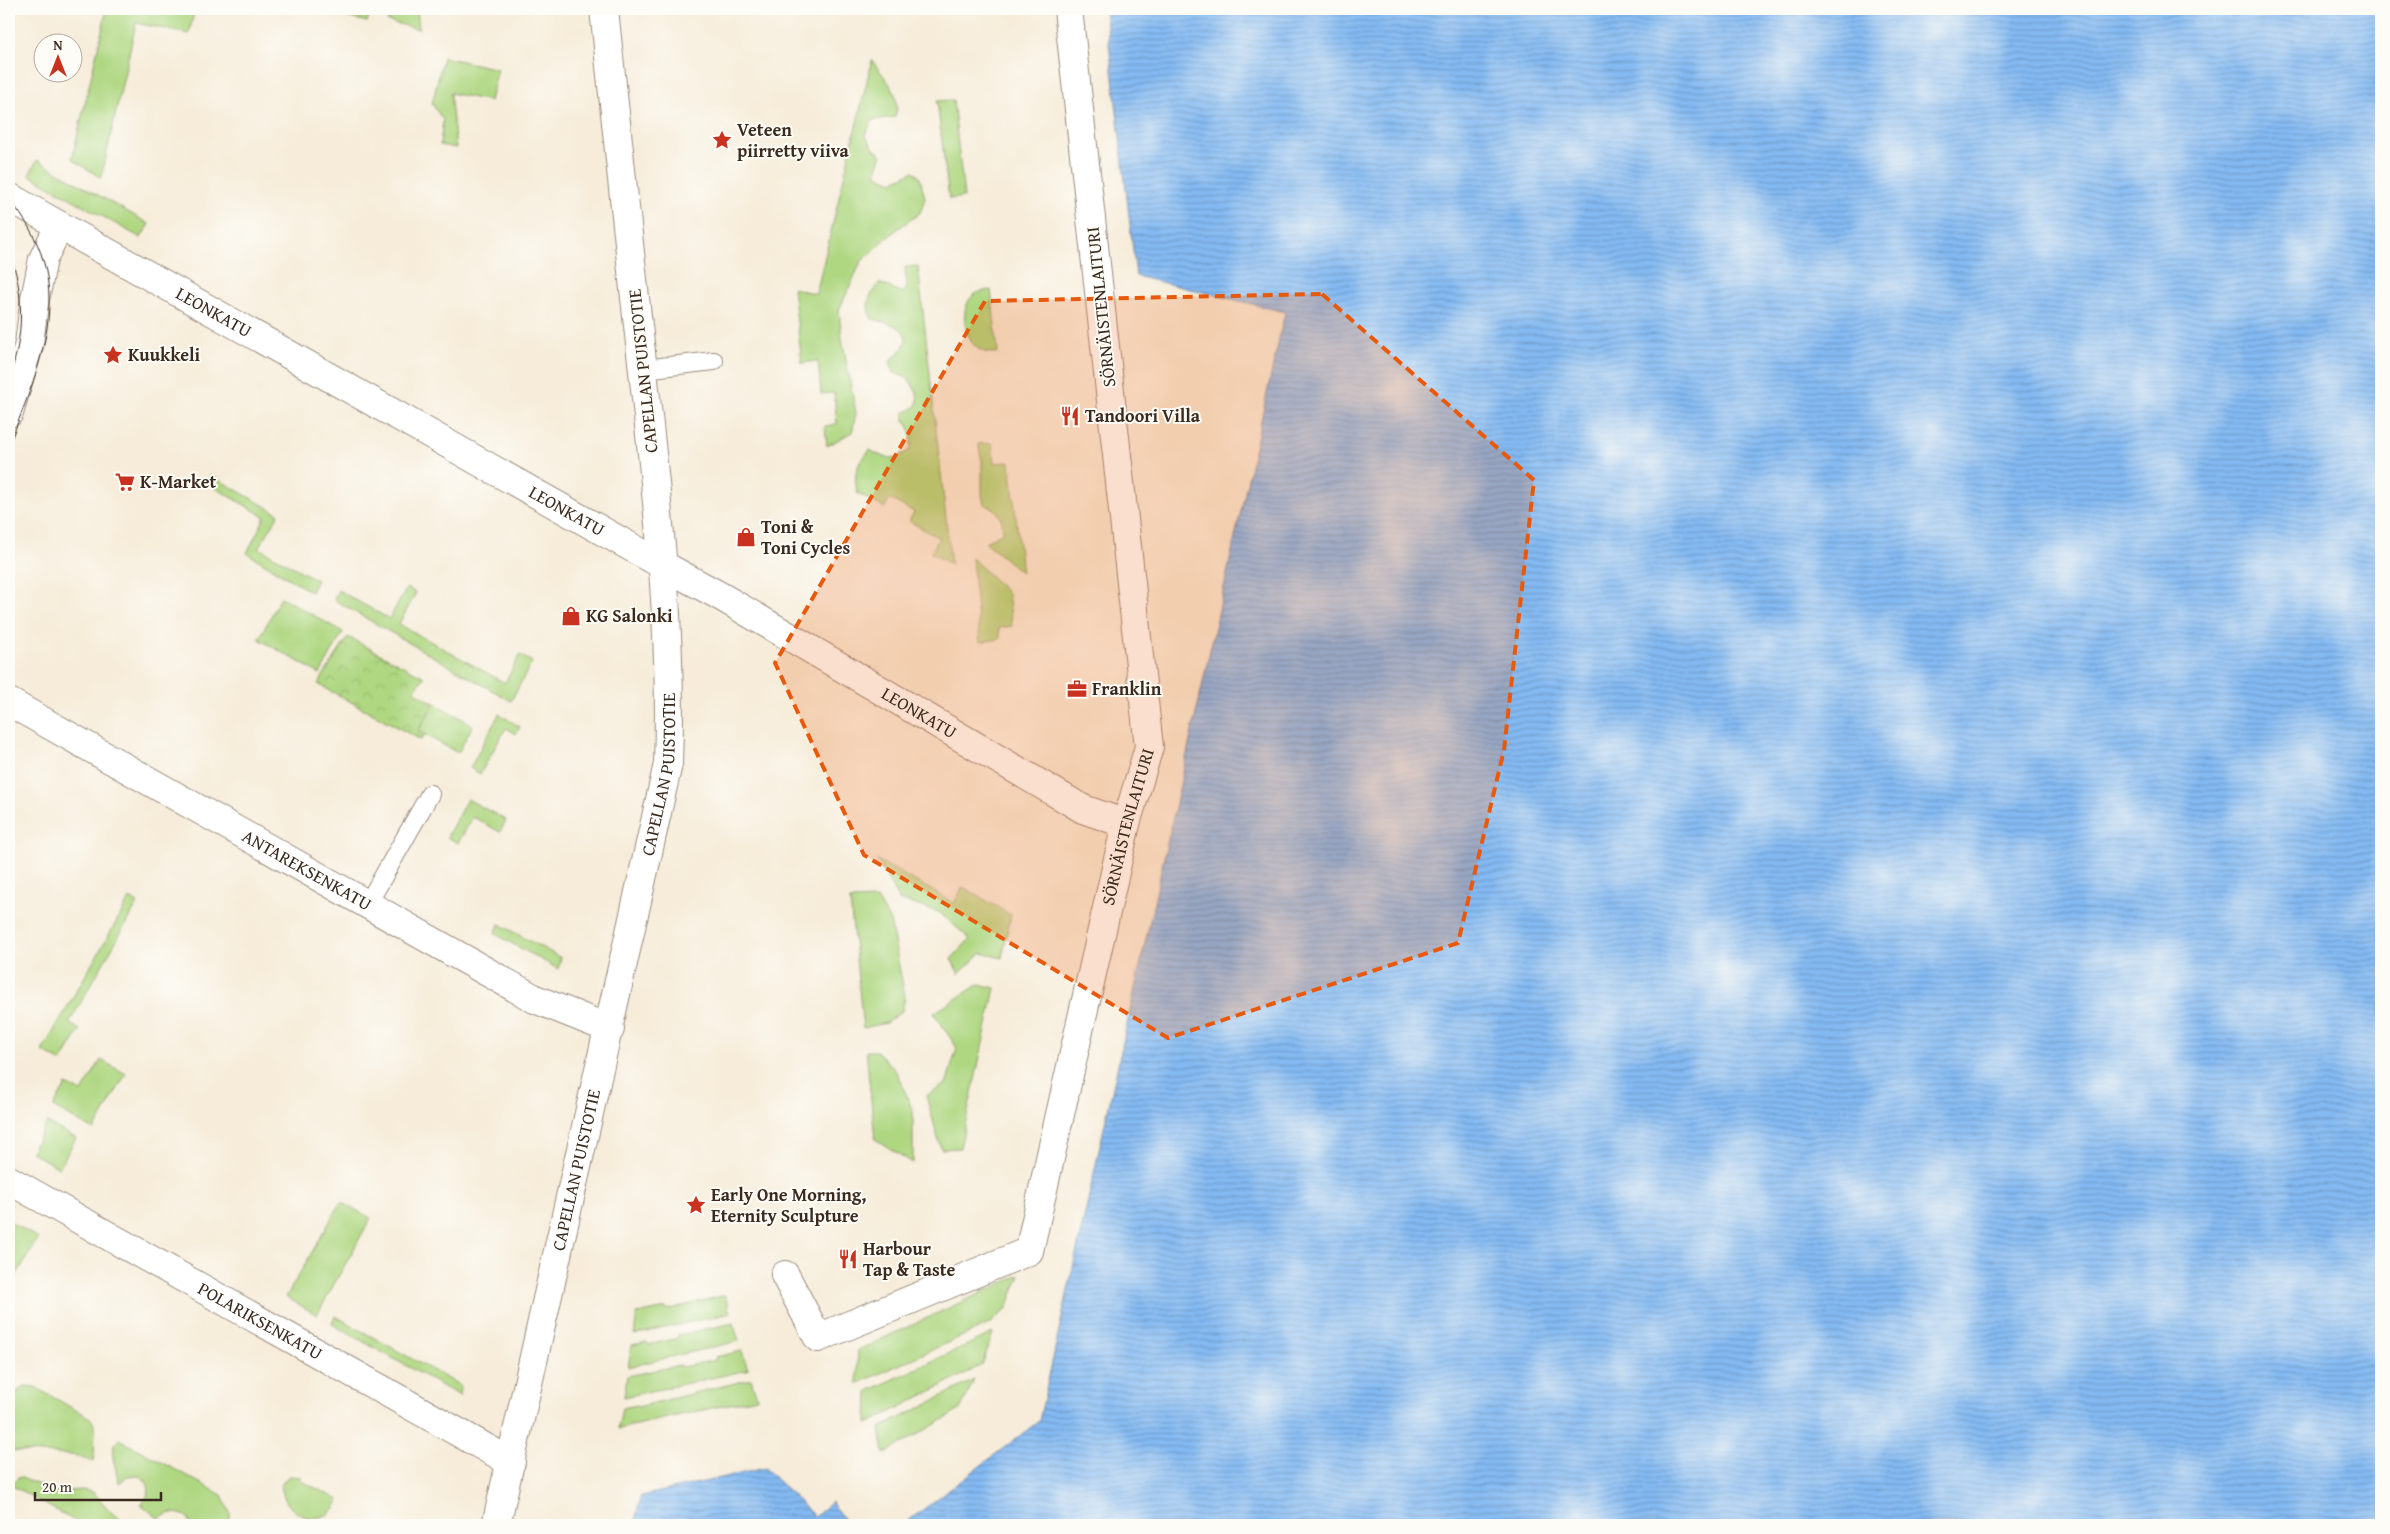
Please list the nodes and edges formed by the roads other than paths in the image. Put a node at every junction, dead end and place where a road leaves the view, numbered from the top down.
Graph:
1 (604, 9) edge
2 (1068, 9) edge
3 (9, 197) edge
4 (59, 226) junction
5 (714, 361) dead end
6 (643, 369) junction
7 (9, 413) edge
8 (661, 564) junction
9 (9, 702) edge
10 (430, 794) dead end
11 (1126, 824) junction
12 (367, 905) junction
13 (610, 1029) junction
14 (9, 1180) edge
15 (785, 1275) dead end
16 (511, 1462) junction
17 (496, 1525) edge

1 - 6 street, CAPELLAN PUISTOTIE
2 - 11 street, SÖRNÄISTENLAITURI
3 - 4 street, LEONKATU
4 - 7 street
4 - 8 street, LEONKATU
5 - 6 lane
6 - 8 street, CAPELLAN PUISTOTIE
8 - 11 street, LEONKATU
8 - 13 street, CAPELLAN PUISTOTIE
9 - 12 street, ANTAREKSENKATU
10 - 12 lane
11 - 15 street, SÖRNÄISTENLAITURI
12 - 13 street, ANTAREKSENKATU
13 - 16 street, CAPELLAN PUISTOTIE
14 - 16 street, POLARIKSENKATU
16 - 17 street, CAPELLAN PUISTOTIE

